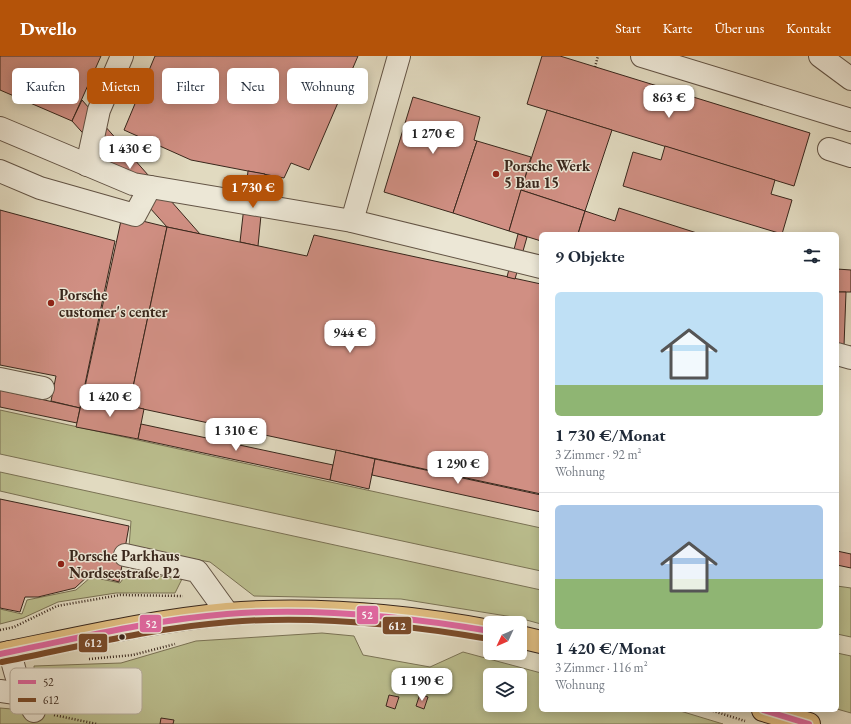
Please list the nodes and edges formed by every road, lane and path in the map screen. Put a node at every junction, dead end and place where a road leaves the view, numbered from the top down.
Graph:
1 (122, 56) edge
2 (399, 56) edge
3 (598, 56) edge
4 (642, 56) edge
5 (820, 56) edge
6 (595, 67) dead end
7 (851, 79) edge
8 (851, 120) edge
9 (0, 128) edge
10 (830, 150) dead end
11 (851, 156) edge
12 (87, 165) junction
13 (0, 171) edge
14 (150, 187) junction
15 (352, 222) junction
16 (539, 267) edge
17 (839, 355) edge
18 (851, 358) edge
19 (0, 379) edge
20 (43, 388) dead end
21 (125, 555) dead end
22 (215, 594) junction
23 (228, 614) junction
24 (0, 630) edge
25 (483, 630) edge
26 (527, 639) edge
27 (539, 642) edge
28 (177, 643) dead end
29 (5, 653) edge
30 (86, 660) dead end
31 (12, 668) edge
32 (0, 691) edge
33 (10, 695) edge
34 (725, 712) edge
35 (66, 714) edge
36 (755, 716) edge
37 (97, 724) edge
38 (809, 724) edge

1 - 12 street
2 - 15 street
3 - 6 path
4 - 8 street
5 - 7 street
9 - 12 street
10 - 11 street
12 - 14 street
13 - 14 street
14 - 15 street
15 - 16 street
17 - 18 street
19 - 20 street
21 - 22 street
22 - 23 street
22 - 24 path
23 - 25 main road
23 - 29 main road
26 - 27 main road
28 - 30 path
29 - 31 street
32 - 33 street
34 - 36 path
35 - 37 path
36 - 38 main road

